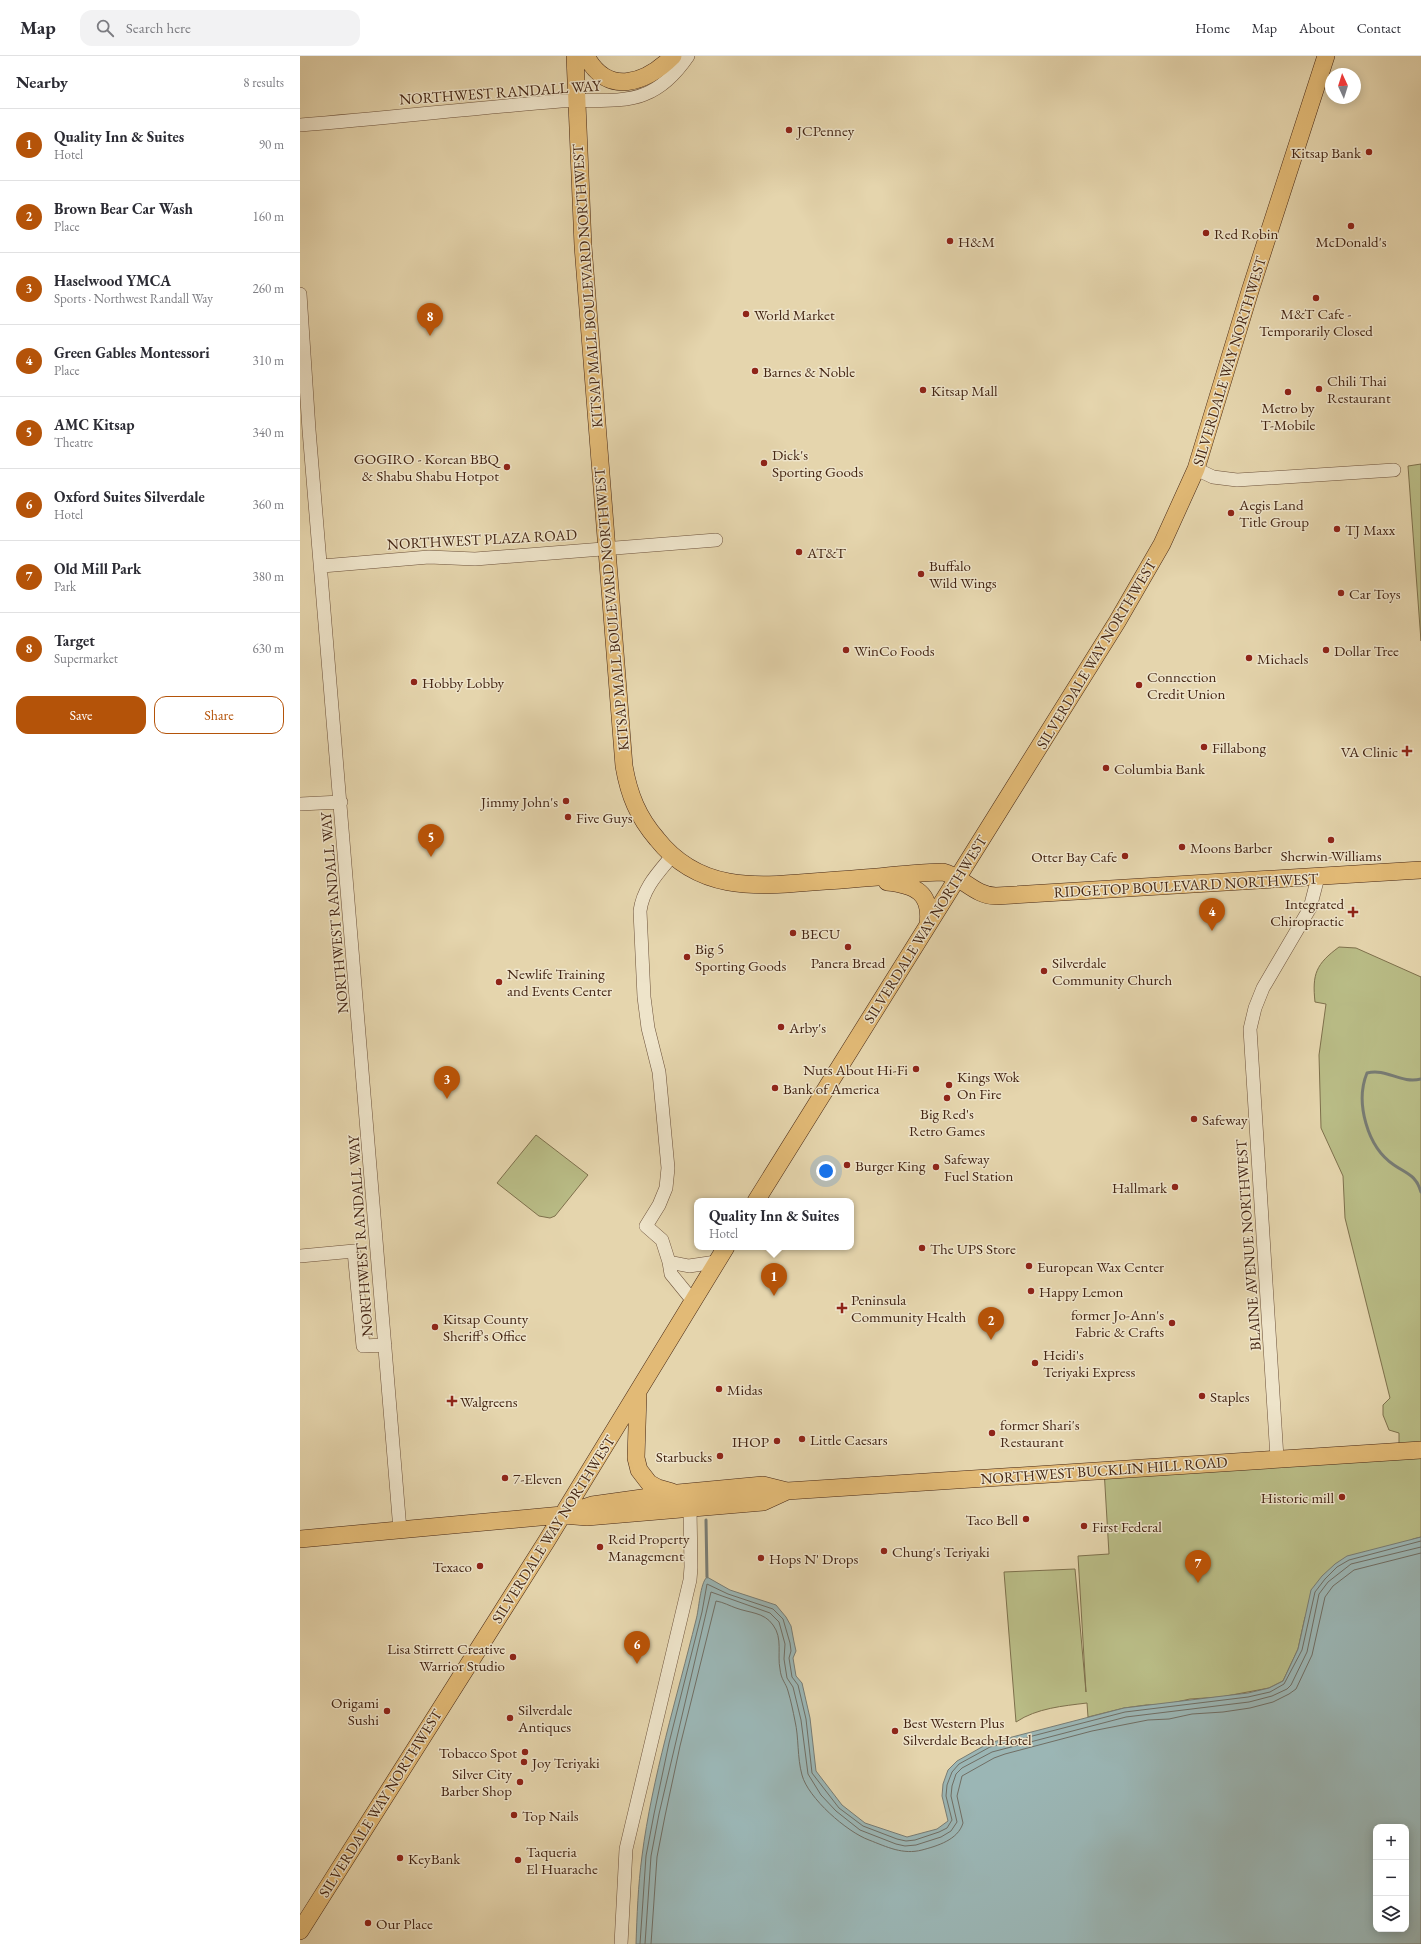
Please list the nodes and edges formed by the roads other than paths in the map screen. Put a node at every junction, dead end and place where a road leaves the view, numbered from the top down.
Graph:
1 (575, 56) edge
2 (586, 56) edge
3 (673, 56) edge
4 (688, 56) edge
5 (1326, 56) edge
6 (576, 100) junction
7 (300, 125) edge
8 (300, 294) edge
9 (1196, 469) junction
10 (1394, 470) dead end
11 (716, 540) dead end
12 (606, 548) junction
13 (322, 566) junction
14 (341, 802) junction
15 (300, 804) edge
16 (672, 856) junction
17 (1421, 870) edge
18 (1318, 877) junction
19 (858, 878) junction
20 (957, 878) junction
21 (928, 925) junction
22 (758, 1198) edge
23 (724, 1250) edge
24 (300, 1256) edge
25 (669, 1262) junction
26 (716, 1262) junction
27 (693, 1302) junction
28 (384, 1345) junction
29 (638, 1394) junction
30 (1421, 1450) edge
31 (1277, 1458) junction
32 (714, 1490) junction
33 (787, 1491) junction
34 (678, 1493) junction
35 (690, 1508) junction
36 (562, 1515) junction
37 (400, 1530) junction
38 (300, 1539) edge
39 (300, 1931) edge
40 (621, 1944) edge

1 - 6 main road, KITSAP MALL BOULEVARD NORTHWEST
2 - 3 main road
4 - 6 street, NORTHWEST RANDALL WAY
5 - 9 main road, SILVERDALE WAY NORTHWEST
6 - 7 street, NORTHWEST RANDALL WAY
6 - 12 main road, KITSAP MALL BOULEVARD NORTHWEST
8 - 13 street, NORTHWEST RANDALL WAY
9 - 10 street
9 - 20 main road, SILVERDALE WAY NORTHWEST
11 - 12 street, NORTHWEST PLAZA ROAD
12 - 13 street, NORTHWEST PLAZA ROAD
12 - 16 main road, KITSAP MALL BOULEVARD NORTHWEST
13 - 14 street, NORTHWEST RANDALL WAY
14 - 15 street
14 - 28 street, NORTHWEST RANDALL WAY
16 - 19 main road, KITSAP MALL BOULEVARD NORTHWEST
16 - 25 street
17 - 18 main road, RIDGETOP BOULEVARD NORTHWEST
18 - 20 main road, RIDGETOP BOULEVARD NORTHWEST
18 - 31 street, BLAINE AVENUE NORTHWEST
19 - 20 main road, KITSAP MALL BOULEVARD NORTHWEST
19 - 21 main road
20 - 21 main road, SILVERDALE WAY NORTHWEST
21 - 22 main road, SILVERDALE WAY NORTHWEST
23 - 26 main road, SILVERDALE WAY NORTHWEST
24 - 28 street
25 - 26 street
25 - 27 street
26 - 27 main road, SILVERDALE WAY NORTHWEST
27 - 29 main road, SILVERDALE WAY NORTHWEST
28 - 37 street, NORTHWEST RANDALL WAY
29 - 34 main road
29 - 36 main road, SILVERDALE WAY NORTHWEST
30 - 31 main road, NORTHWEST BUCKLIN HILL ROAD
31 - 33 main road, NORTHWEST BUCKLIN HILL ROAD
32 - 33 main road, NORTHWEST BUCKLIN HILL ROAD
32 - 34 main road, NORTHWEST BUCKLIN HILL ROAD
32 - 35 main road, NORTHWEST BUCKLIN HILL ROAD
33 - 35 main road, NORTHWEST BUCKLIN HILL ROAD
34 - 36 main road, NORTHWEST BUCKLIN HILL ROAD
35 - 36 main road, NORTHWEST BUCKLIN HILL ROAD
35 - 40 street
36 - 37 main road, NORTHWEST BUCKLIN HILL ROAD
36 - 39 main road, SILVERDALE WAY NORTHWEST
37 - 38 main road, NORTHWEST BUCKLIN HILL ROAD

